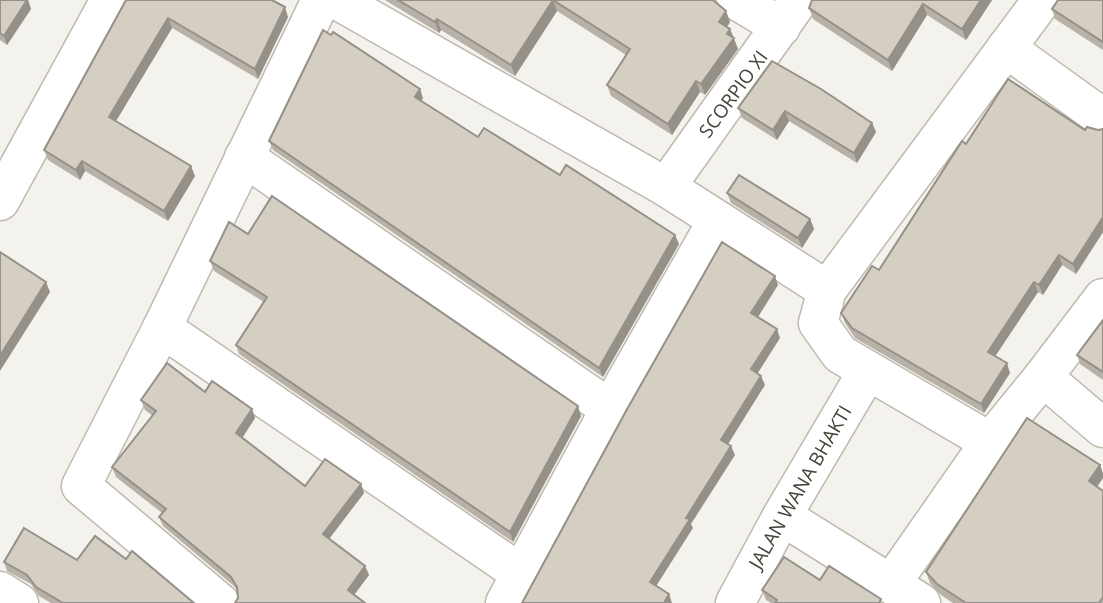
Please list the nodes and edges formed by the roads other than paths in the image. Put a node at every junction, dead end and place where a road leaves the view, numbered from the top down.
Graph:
1 (110, 0) edge
2 (321, 0) edge
3 (337, 0) edge
4 (736, 0) edge
5 (1042, 0) edge
6 (790, 14) edge
7 (1006, 48) junction
8 (1103, 118) edge
9 (244, 157) junction
10 (666, 187) junction
11 (0, 201) edge
12 (717, 220) junction
13 (827, 290) junction
14 (1103, 298) edge
15 (162, 328) junction
16 (867, 372) junction
17 (1043, 377) junction
18 (610, 409) junction
19 (1103, 428) edge
20 (989, 442) junction
21 (782, 516) junction
22 (512, 588) edge
23 (0, 591) edge
24 (906, 594) edge
25 (19, 603) edge
26 (219, 603) edge
27 (735, 603) edge

1 - 11 street
2 - 9 street
3 - 10 street
4 - 6 street
5 - 7 street
6 - 10 street, SCORPIO XI
7 - 8 street
7 - 13 street
9 - 15 street
9 - 18 street
10 - 12 street
12 - 13 street
12 - 18 street
13 - 16 street
14 - 17 street
15 - 22 street
15 - 26 street
16 - 20 street
16 - 21 street, JALAN WANA BHAKTI
17 - 19 street
17 - 20 street
18 - 22 street
20 - 24 street
21 - 24 street
21 - 27 street, JALAN WANA BHAKTI
23 - 25 street

